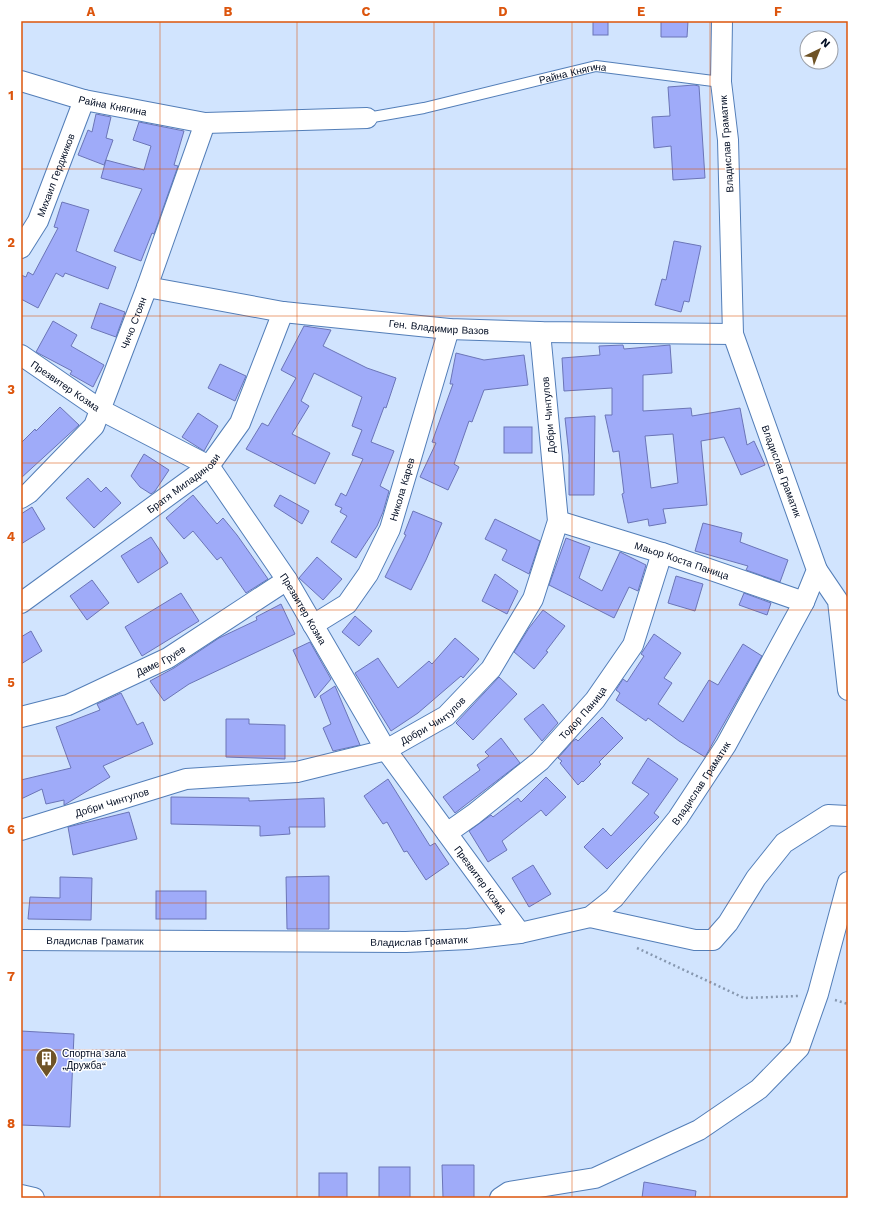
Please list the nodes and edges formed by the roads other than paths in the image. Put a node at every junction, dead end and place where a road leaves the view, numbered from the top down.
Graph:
1 (722, 21) edge
2 (21, 80) edge
3 (721, 82) junction
4 (84, 100) junction
5 (367, 118) joint
6 (205, 123) junction
7 (21, 248) edge
8 (147, 287) junction
9 (283, 312) junction
10 (449, 329) junction
11 (540, 332) junction
12 (733, 334) junction
13 (21, 355) edge
14 (101, 410) junction
15 (209, 466) junction
16 (21, 498) edge
17 (558, 521) junction
18 (662, 553) junction
19 (817, 570) junction
20 (287, 580) junction
21 (22, 600) edge
22 (804, 602) junction
23 (313, 625) junction
24 (848, 690) edge
25 (21, 717) edge
26 (386, 750) junction
27 (848, 816) edge
28 (21, 830) edge
29 (447, 833) junction
30 (848, 882) edge
31 (590, 917) junction
32 (520, 933) junction
33 (21, 940) edge
34 (21, 1195) edge
35 (34, 1198) edge
36 (500, 1198) edge

1 - 3 street
2 - 4 street, Райна Княгина
3 - 5 lane, Райна Княгина
3 - 12 street, Владислав Граматик
4 - 6 street, Райна Княгина
4 - 7 street, Михаил Герджиков
5 - 6 street, Райна Княгина
6 - 8 street, Чичо Стоян
8 - 9 street, Ген. Владимир Вазов
8 - 14 street, Чичо Стоян
9 - 10 street, Ген. Владимир Вазов
9 - 15 street, Братя Миладинови
10 - 11 street, Ген. Владимир Вазов
10 - 23 street, Никола Карев
11 - 12 street, Ген. Владимир Вазов
11 - 17 street, Добри Чинтулов
12 - 19 street, Владислав Граматик
13 - 14 street, Презвитер Козма
14 - 15 street, Презвитер Козма
14 - 16 street, Чичо Стоян
15 - 20 street, Презвитер Козма
15 - 21 street, Братя Миладинови
17 - 18 street, Маьор Коста Паница
17 - 26 street, Добри Чинтулов
18 - 22 street, Маьор Коста Паница
18 - 29 street, Тодор Паница
19 - 22 street, Владислав Граматик
19 - 24 street
20 - 23 street, Презвитер Козма
20 - 25 street, Даме Груев
22 - 31 street, Владислав Граматик
23 - 26 street, Презвитер Козма
26 - 28 street, Добри Чинтулов
26 - 29 street, Презвитер Козма
27 - 31 street
29 - 32 street, Презвитер Козма
30 - 36 street
31 - 32 street, Владислав Граматик
32 - 33 street, Владислав Граматик
34 - 35 street

